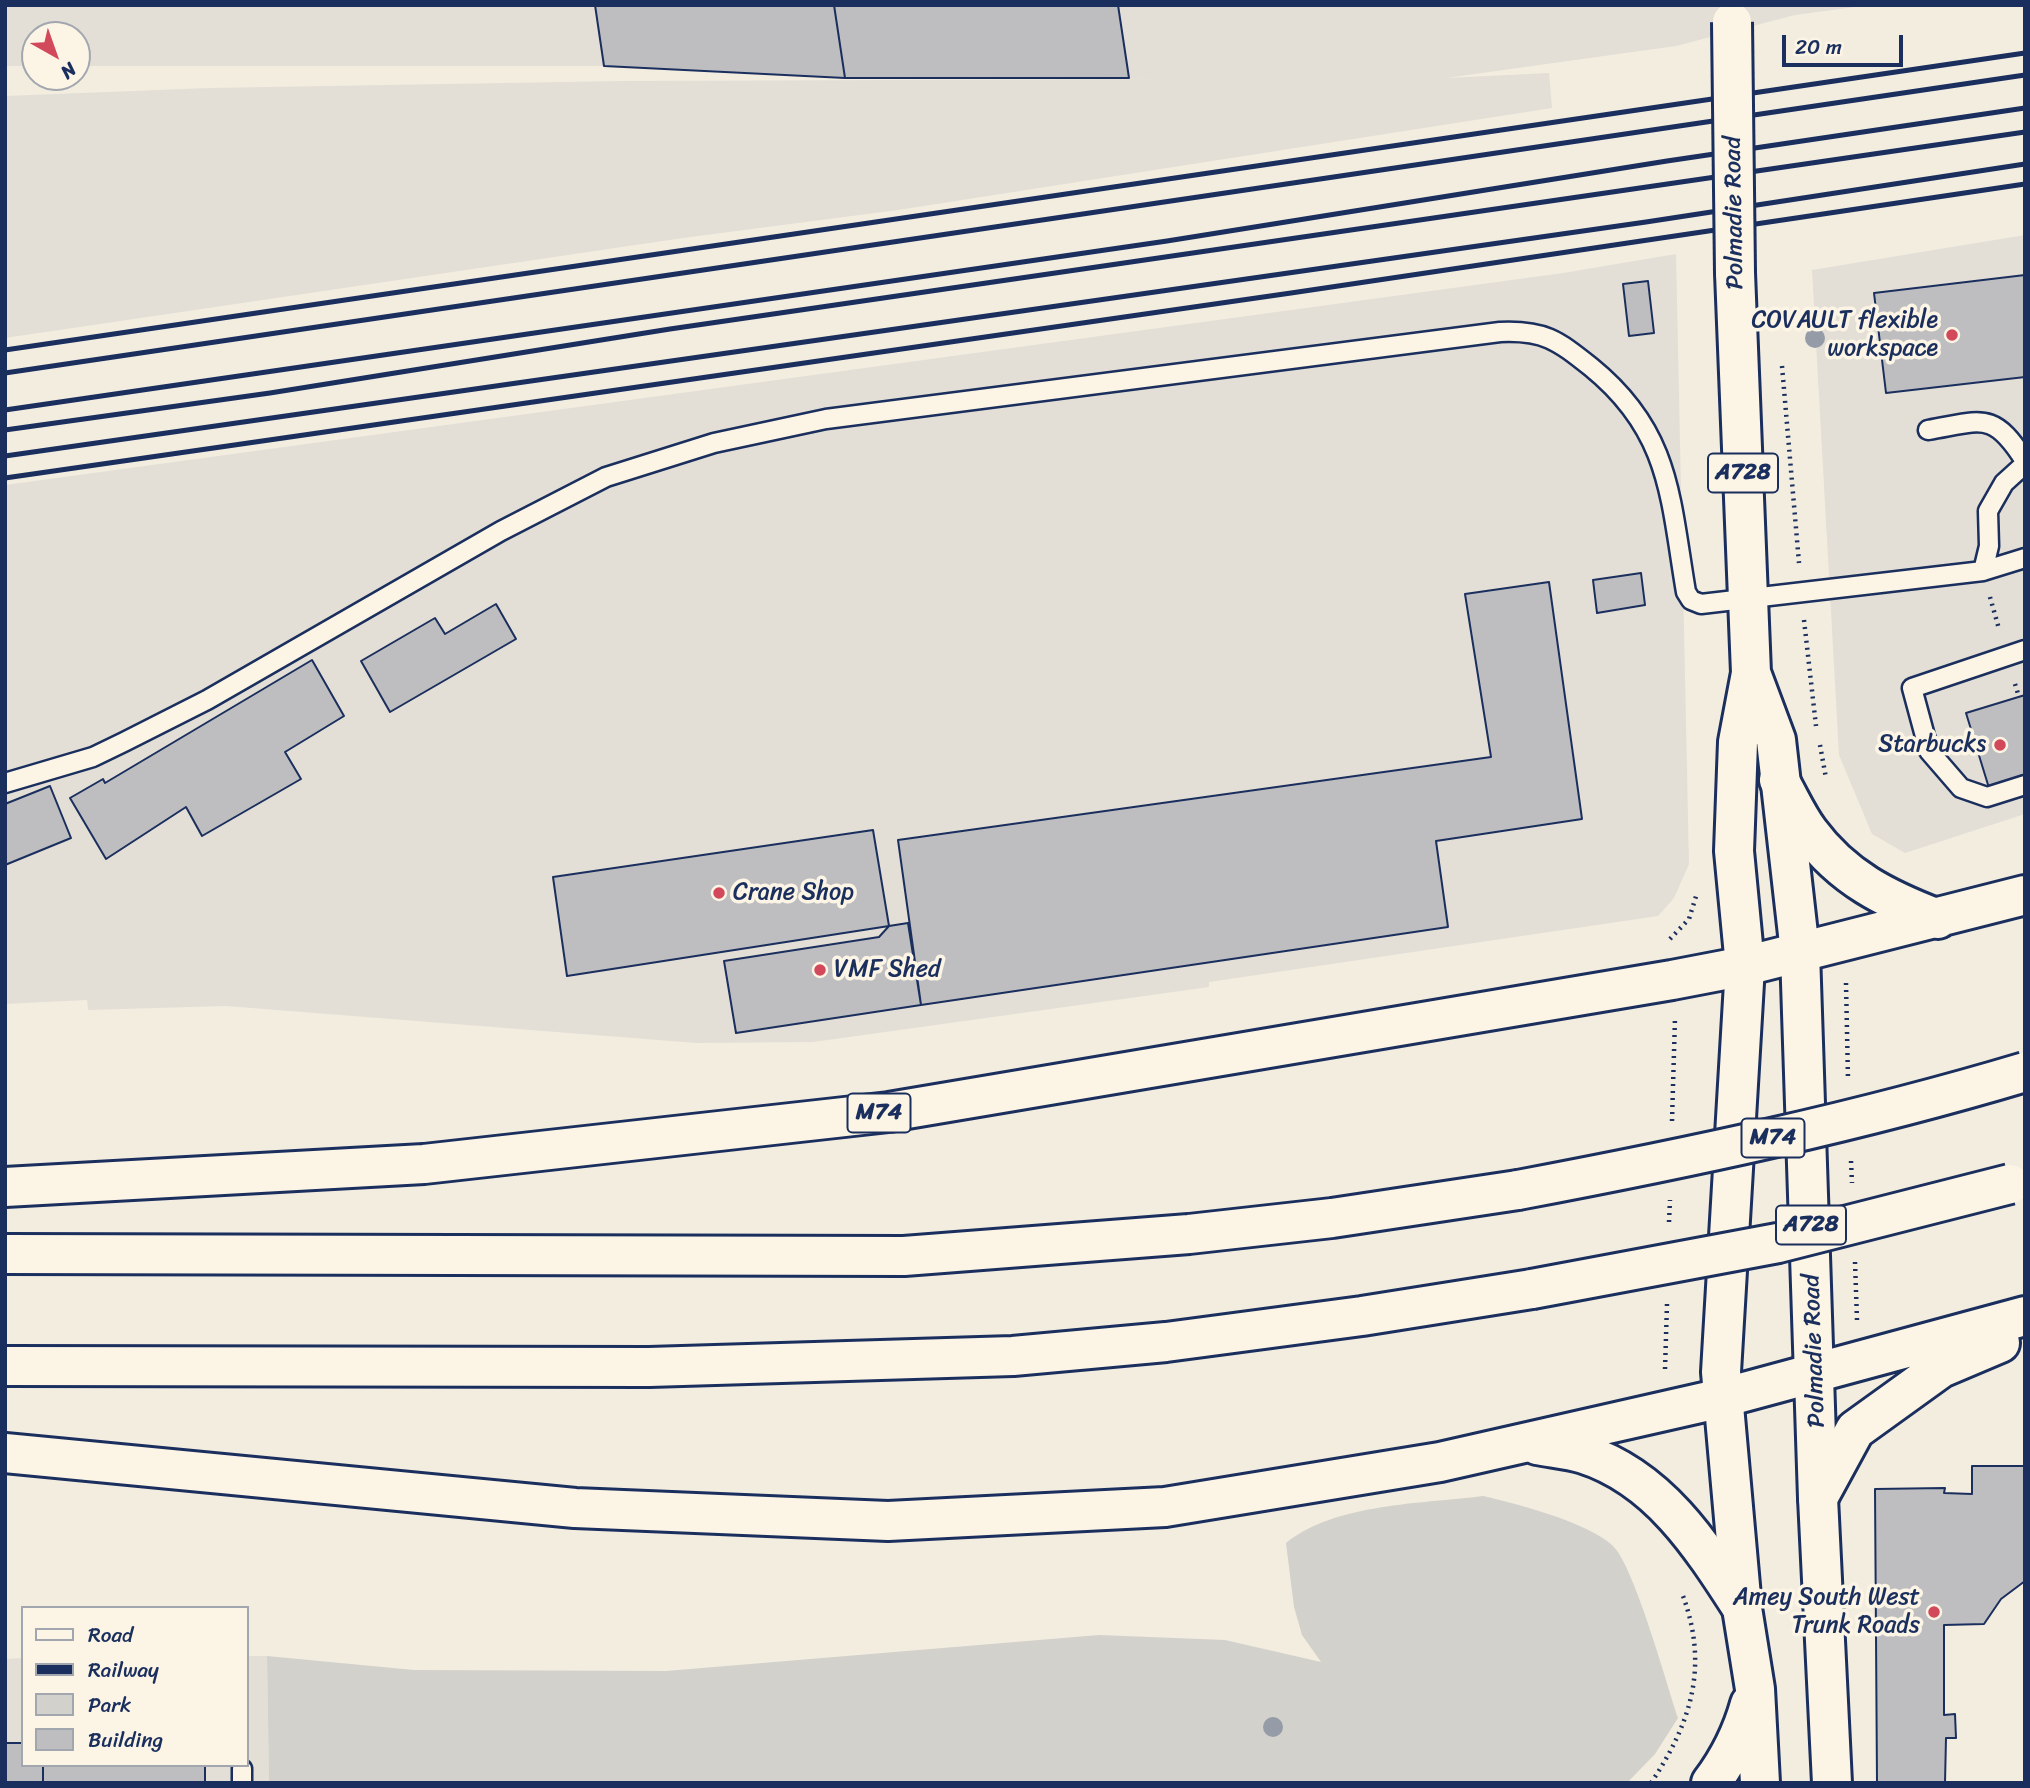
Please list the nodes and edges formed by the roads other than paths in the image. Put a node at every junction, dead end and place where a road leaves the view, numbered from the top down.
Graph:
1 (1732, 13) edge
2 (1928, 430) dead end
3 (2025, 463) edge
4 (2025, 558) edge
5 (1983, 571) junction
6 (1749, 598) junction
7 (2025, 650) edge
8 (1751, 673) junction
9 (1779, 780) junction
10 (5, 783) edge
11 (2025, 785) edge
12 (2025, 895) edge
13 (1938, 919) junction
14 (1800, 952) junction
15 (1745, 966) junction
16 (2025, 1072) edge
17 (2017, 1182) edge
18 (5, 1187) edge
19 (5, 1254) edge
20 (2025, 1317) edge
21 (2025, 1332) edge
22 (5, 1366) edge
23 (1816, 1370) junction
24 (1722, 1398) junction
25 (1524, 1443) junction
26 (5, 1453) edge
27 (1818, 1498) junction
28 (1742, 1608) junction
29 (1755, 1689) junction
30 (1711, 1783) edge
31 (1760, 1783) edge
32 (1832, 1783) edge

1 - 6 main road, Polmadie Road / A728, bridge
2 - 3 lane
3 - 5 lane
4 - 5 lane
5 - 6 lane
6 - 8 main road, Polmadie Road / A728
6 - 10 lane
7 - 11 lane
8 - 9 main road, Polmadie Road / A728
8 - 15 main road, Polmadie Road / A728
9 - 13 main road
9 - 14 main road, Polmadie Road / A728
12 - 13 main road, M74
13 - 14 main road, M74
14 - 15 main road, M74
14 - 23 main road, Polmadie Road / A728
15 - 18 main road, M74
15 - 24 main road, Polmadie Road / A728
16 - 19 main road, M74, bridge
17 - 22 main road, bridge
20 - 23 main road
21 - 27 main road
23 - 24 main road
23 - 27 main road, Polmadie Road / A728
24 - 25 main road
24 - 28 main road, Polmadie Road / A728
25 - 26 main road
25 - 28 main road
27 - 32 main road, Polmadie Road / A728
28 - 29 main road, Polmadie Road / A728
29 - 30 main road, A728
29 - 31 main road, Polmadie Road / A728

